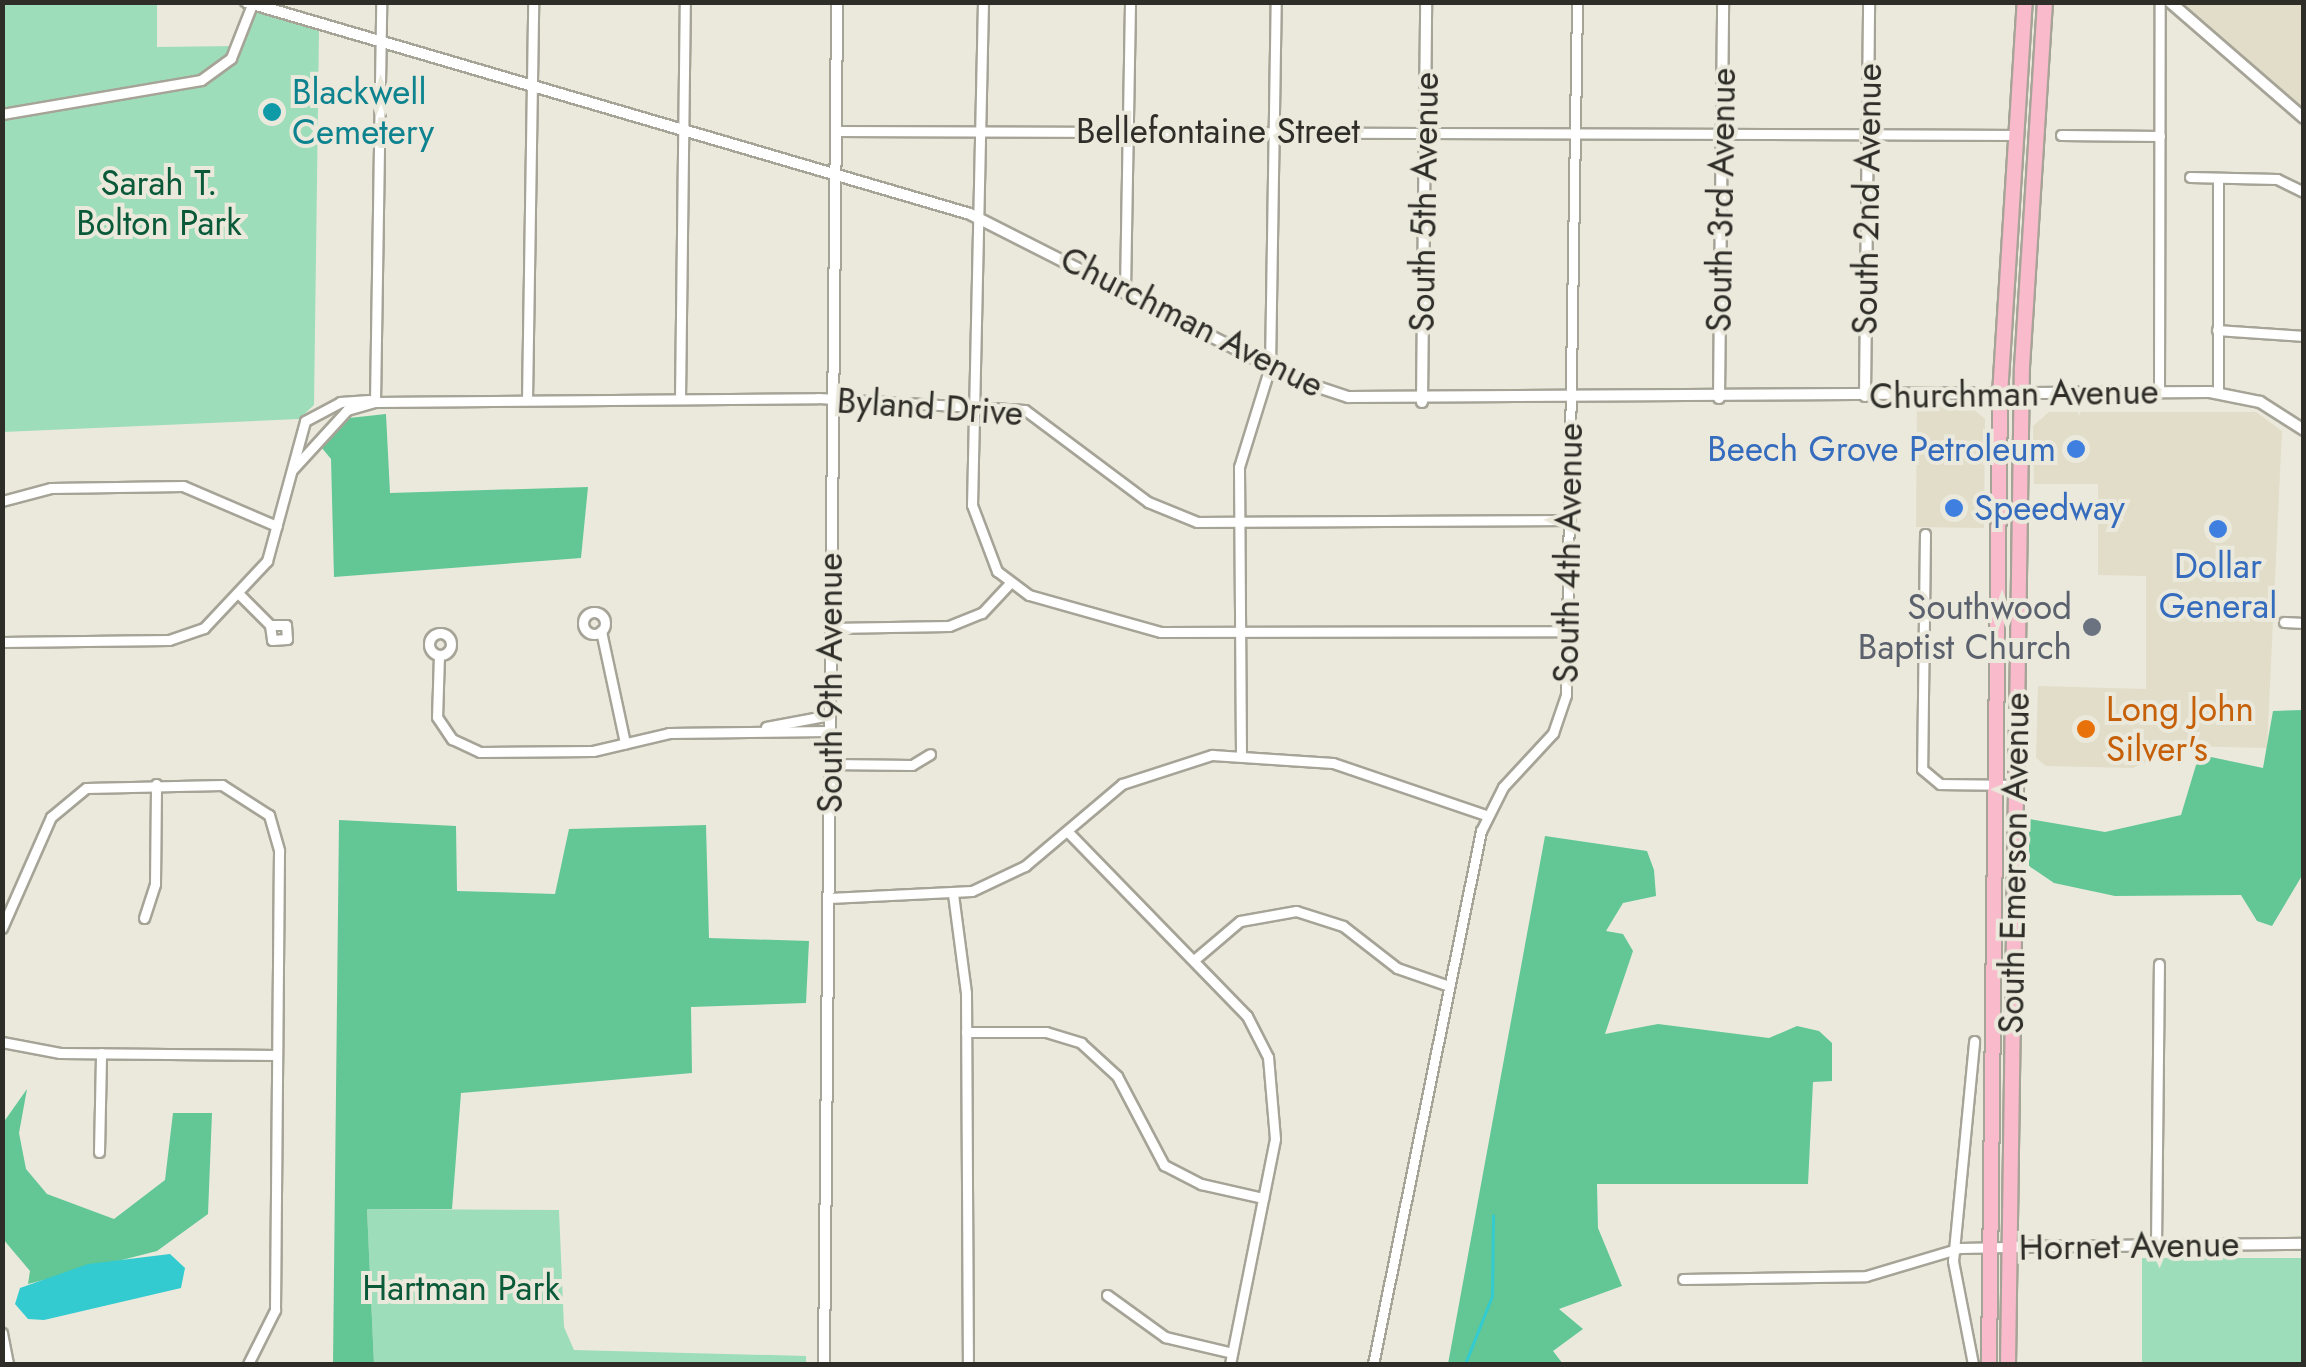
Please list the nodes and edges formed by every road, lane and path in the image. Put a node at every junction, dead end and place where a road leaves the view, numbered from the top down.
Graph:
1 (382, 2) edge
2 (533, 2) edge
3 (685, 2) edge
4 (837, 2) edge
5 (983, 2) edge
6 (1130, 2) edge
7 (1276, 2) edge
8 (1426, 2) edge
9 (1577, 2) edge
10 (1723, 2) edge
11 (1869, 2) edge
12 (2024, 2) edge
13 (2045, 2) edge
14 (2160, 2) edge
15 (2170, 2) edge
16 (248, 5) edge
17 (381, 48) junction
18 (532, 90) junction
19 (2, 114) edge
20 (2304, 118) edge
21 (982, 130) junction
22 (836, 131) junction
23 (1128, 131) junction
24 (1275, 131) junction
25 (684, 132) junction
26 (1424, 132) junction
27 (1575, 132) junction
28 (1722, 132) junction
29 (1867, 135) junction
30 (2020, 135) junction
31 (2061, 136) dead end
32 (2160, 136) junction
33 (835, 175) junction
34 (2190, 177) dead end
35 (2218, 178) junction
36 (2304, 192) edge
37 (981, 218) junction
38 (1125, 290) junction
39 (2217, 330) junction
40 (2304, 336) edge
41 (1270, 367) junction
42 (2159, 392) junction
43 (2218, 393) junction
44 (2022, 394) junction
45 (2000, 395) junction
46 (1864, 396) junction
47 (1719, 398) junction
48 (680, 399) junction
49 (527, 400) junction
50 (1571, 400) junction
51 (375, 402) junction
52 (832, 402) junction
53 (1422, 402) junction
54 (970, 405) junction
55 (2304, 430) edge
56 (292, 469) junction
57 (2, 502) edge
58 (1570, 520) junction
59 (1239, 524) junction
60 (277, 526) junction
61 (1924, 534) dead end
62 (1010, 583) junction
63 (239, 594) junction
64 (2284, 622) dead end
65 (2304, 623) edge
66 (270, 625) dead end
67 (830, 628) junction
68 (601, 631) dead end
69 (1567, 631) junction
70 (1239, 634) junction
71 (2, 642) edge
72 (439, 655) dead end
73 (830, 715) junction
74 (764, 729) junction
75 (830, 731) junction
76 (625, 744) junction
77 (930, 754) dead end
78 (1241, 755) junction
79 (829, 764) junction
80 (156, 784) junction
81 (1996, 785) junction
82 (2016, 785) junction
83 (1486, 815) junction
84 (1067, 831) junction
85 (953, 894) junction
86 (828, 898) junction
87 (144, 918) dead end
88 (2, 928) edge
89 (1194, 960) junction
90 (2159, 964) dead end
91 (1449, 986) junction
92 (966, 1032) junction
93 (2, 1042) edge
94 (1974, 1042) dead end
95 (100, 1054) junction
96 (277, 1054) junction
97 (100, 1152) dead end
98 (1263, 1198) junction
99 (2304, 1244) edge
100 (2156, 1246) junction
101 (2008, 1247) junction
102 (1990, 1248) junction
103 (1954, 1250) junction
104 (1683, 1278) dead end
105 (1107, 1295) dead end
106 (2, 1333) edge
107 (1232, 1352) junction
108 (8, 1364) edge
109 (248, 1364) edge
110 (824, 1364) edge
111 (968, 1364) edge
112 (1230, 1364) edge
113 (1373, 1364) edge
114 (1973, 1364) edge
115 (1989, 1364) edge
116 (2008, 1364) edge

1 - 17 street
2 - 18 street
3 - 25 street
4 - 22 street, South 9th Avenue
5 - 21 street
6 - 23 street
7 - 24 street
8 - 26 street, South 5th Avenue
9 - 27 street, South 4th Avenue
10 - 28 street, South 3rd Avenue
11 - 29 street, South 2nd Avenue
12 - 30 main road, South Emerson Avenue
13 - 44 main road, South Emerson Avenue
14 - 32 street
15 - 20 street
16 - 17 street, Churchman Avenue
16 - 19 street
17 - 18 street, Churchman Avenue
17 - 51 street
18 - 25 street, Churchman Avenue
18 - 49 street
21 - 22 street, Bellefontaine Street
21 - 23 street, Bellefontaine Street
21 - 37 street
22 - 33 street, South 9th Avenue
23 - 24 street, Bellefontaine Street
23 - 38 street
24 - 26 street, Bellefontaine Street
24 - 41 street
25 - 33 street, Churchman Avenue
25 - 48 street
26 - 27 street, Bellefontaine Street
26 - 53 street, South 5th Avenue
27 - 28 street, Bellefontaine Street
27 - 50 street, South 4th Avenue
28 - 29 street, Bellefontaine Street
28 - 47 street, South 3rd Avenue
29 - 30 street, Bellefontaine Street
29 - 46 street, South 2nd Avenue
30 - 45 main road, South Emerson Avenue
31 - 32 street
32 - 42 street
33 - 37 street, Churchman Avenue
33 - 52 street, South 9th Avenue
34 - 35 street
35 - 36 street
35 - 39 street
37 - 38 street, Churchman Avenue
37 - 54 street
38 - 41 street, Churchman Avenue
39 - 40 street
39 - 43 street
41 - 53 street, Churchman Avenue
41 - 59 street
42 - 43 street, Churchman Avenue
42 - 44 street, Churchman Avenue
43 - 55 street, Churchman Avenue
44 - 45 street, Churchman Avenue
44 - 82 main road, South Emerson Avenue
45 - 46 street, Churchman Avenue
45 - 81 main road, South Emerson Avenue
46 - 47 street, Churchman Avenue
47 - 50 street, Churchman Avenue
48 - 49 street, Byland Drive
48 - 52 street, Byland Drive
49 - 51 street, Byland Drive
50 - 53 street, Churchman Avenue
50 - 58 street, South 4th Avenue
51 - 56 street
51 - 56 street, Byland Drive
52 - 54 street, Byland Drive
52 - 67 street, South 9th Avenue
54 - 59 street, Byland Drive
54 - 62 street
56 - 60 street, Byland Drive
57 - 60 street
58 - 59 street, Byland Drive
58 - 69 street, South 4th Avenue
59 - 70 street
60 - 63 street, Byland Drive
61 - 81 street
62 - 67 street
62 - 70 street
63 - 66 street
63 - 71 street, Byland Drive
64 - 65 street
67 - 73 street, South 9th Avenue
68 - 76 street
69 - 70 street
69 - 83 street, South 4th Avenue
70 - 78 street
72 - 76 street
73 - 74 street
73 - 75 street, South 9th Avenue
74 - 75 street
74 - 76 street
75 - 79 street, South 9th Avenue
77 - 79 street
78 - 83 street
78 - 84 street
79 - 86 street, South 9th Avenue
80 - 87 street
80 - 88 street
80 - 96 street
81 - 82 street
81 - 102 main road, South Emerson Avenue
82 - 101 main road, South Emerson Avenue
83 - 91 street, South 4th Avenue
84 - 85 street
84 - 89 street
85 - 86 street
85 - 92 street
86 - 110 street, South 9th Avenue
89 - 91 street
89 - 98 street
90 - 100 street
91 - 113 street, South 4th Avenue
92 - 98 street
92 - 111 street
93 - 95 street
94 - 103 street, South Emerson Avenue
95 - 96 street
95 - 97 street
96 - 109 street
98 - 107 street
99 - 100 street, Hornet Avenue
100 - 101 street, Hornet Avenue
101 - 102 street, Hornet Avenue
101 - 116 main road, South Emerson Avenue
102 - 103 street, Hornet Avenue
102 - 115 main road, South Emerson Avenue
103 - 104 street, Hornet Avenue
103 - 114 street, South Emerson Avenue
105 - 107 street
106 - 108 street
107 - 112 street

